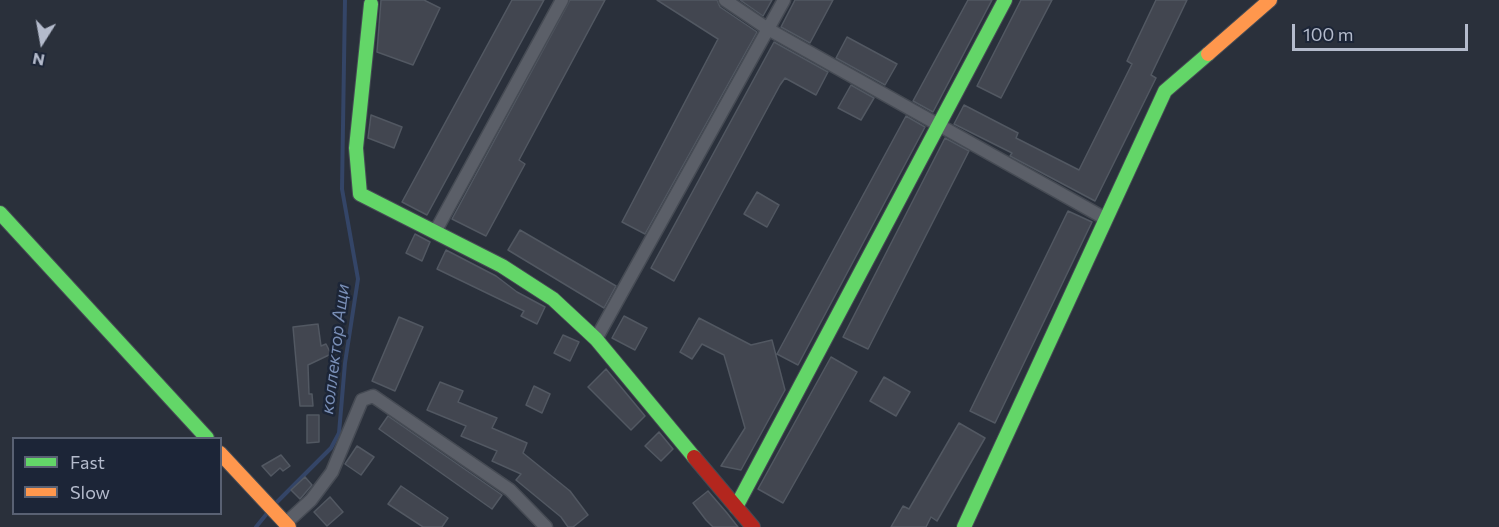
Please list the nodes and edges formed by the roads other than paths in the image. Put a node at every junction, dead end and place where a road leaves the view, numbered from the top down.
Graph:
1 (562, 0) edge
2 (725, 0) edge
3 (784, 0) edge
4 (1005, 0) edge
5 (1270, 0) edge
6 (371, 4) dead end
7 (768, 29) junction
8 (937, 124) junction
9 (0, 213) edge
10 (1106, 219) junction
11 (435, 232) junction
12 (596, 339) junction
13 (206, 437) edge
14 (222, 455) edge
15 (735, 507) junction
16 (285, 522) edge
17 (546, 527) edge
18 (753, 527) edge
19 (964, 527) edge

1 - 11 street
2 - 7 street
3 - 7 street
4 - 8 street
5 - 10 street
6 - 11 street
7 - 8 street
7 - 12 street
8 - 10 street
8 - 15 street
9 - 13 street
10 - 19 street
11 - 12 street
12 - 15 street
14 - 16 street
15 - 18 street
16 - 17 street

